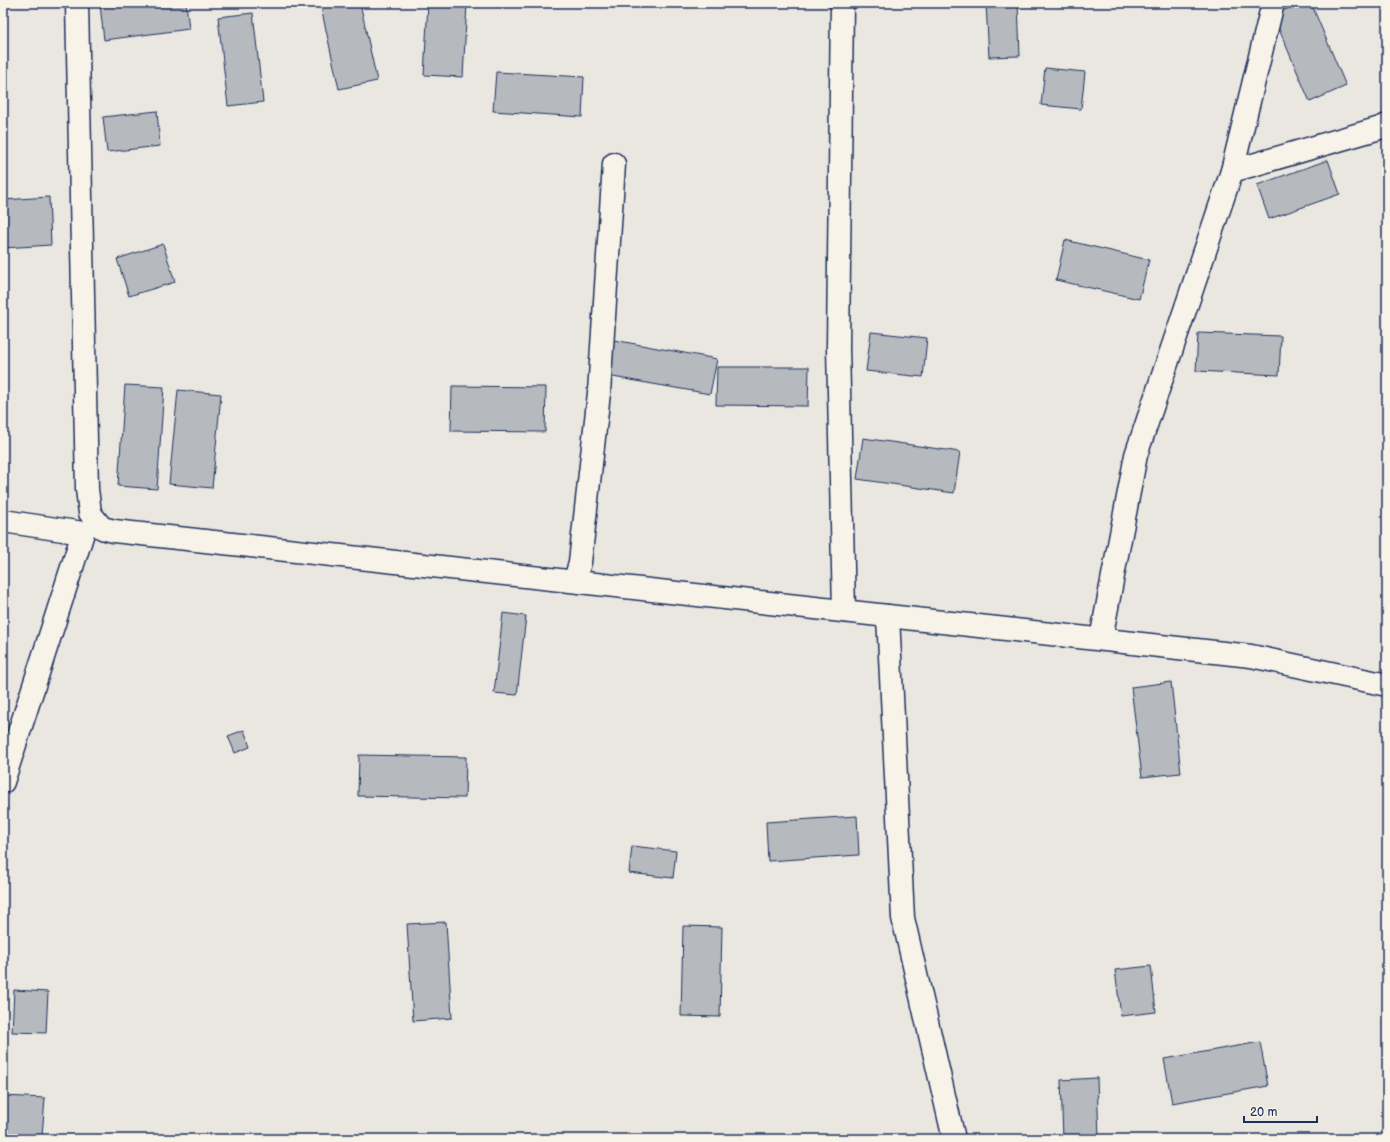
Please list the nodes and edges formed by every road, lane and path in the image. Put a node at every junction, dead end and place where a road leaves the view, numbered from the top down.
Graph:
1 (77, 3) edge
2 (842, 3) edge
3 (1273, 3) edge
4 (1387, 124) edge
5 (614, 164) dead end
6 (1232, 171) junction
7 (3, 521) edge
8 (575, 581) junction
9 (844, 611) junction
10 (888, 616) junction
11 (1101, 639) junction
12 (1387, 685) edge
13 (3, 782) edge
14 (954, 1139) edge

1 - 8 street
2 - 9 street
3 - 6 street
4 - 6 street
5 - 8 street
6 - 11 street
7 - 13 street
8 - 9 street
9 - 10 street
10 - 11 street
10 - 14 street
11 - 12 street

